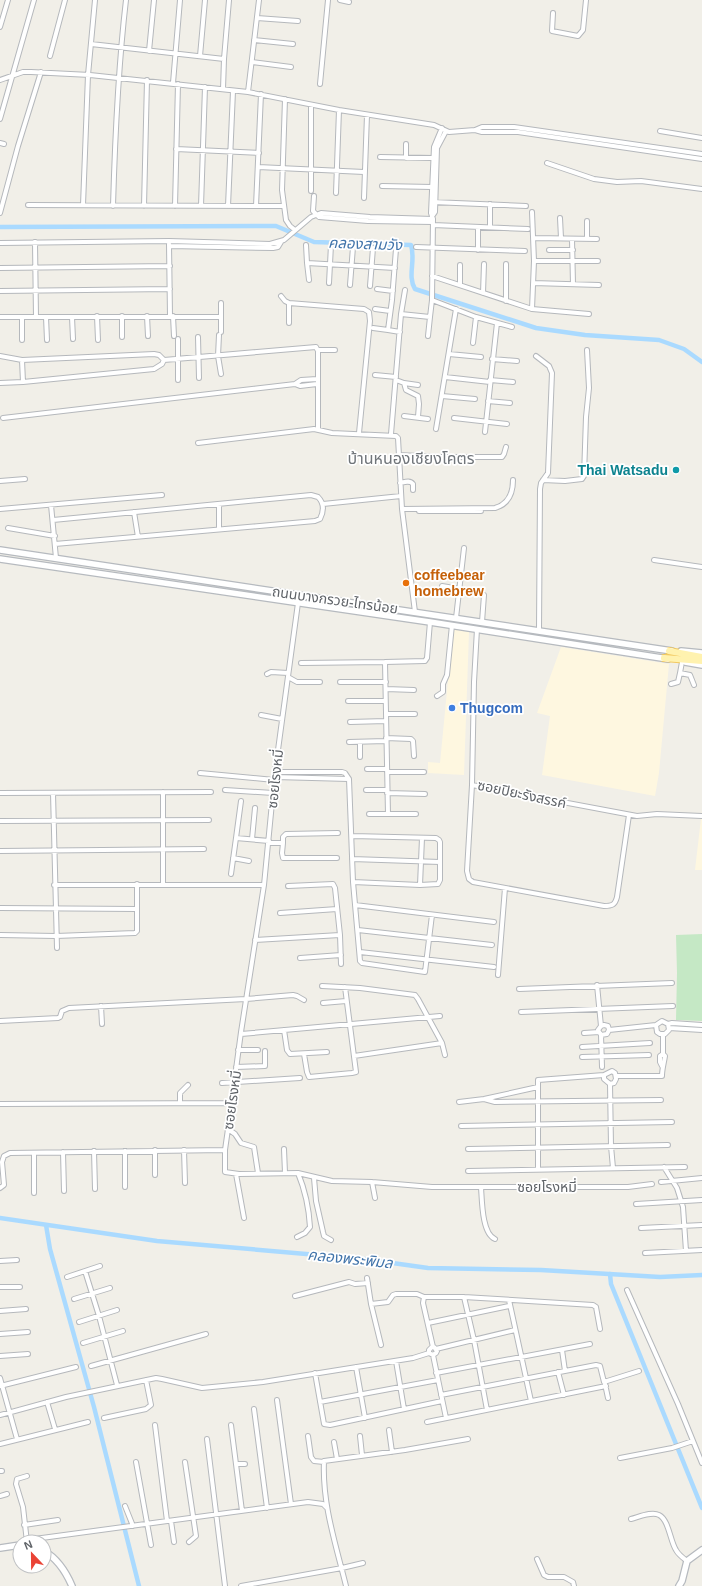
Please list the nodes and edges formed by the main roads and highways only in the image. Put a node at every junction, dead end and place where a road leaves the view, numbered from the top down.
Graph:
1 (0, 550) edge
2 (33, 555) junction
3 (0, 559) edge
4 (32, 564) junction
5 (669, 650) junction
6 (702, 653) edge
7 (702, 657) edge
8 (664, 658) junction
9 (702, 661) edge
10 (702, 665) edge
11 (12, 1546) edge
12 (0, 1548) edge
13 (702, 1550) edge
14 (52, 1558) edge
15 (72, 1586) edge
16 (680, 1586) edge

1 - 2 main road, ถนนบางกรวย-ไทรน้อย
2 - 4 main road
2 - 5 main road, ถนนบางกรวย-ไทรน้อย
3 - 4 main road, ถนนบางกรวย-ไทรน้อย
4 - 8 main road, ถนนบางกรวย-ไทรน้อย
5 - 6 main road, ถนนบางกรวย-ไทรน้อย
5 - 7 main road
8 - 9 main road
8 - 10 main road, ถนนบางกรวย-ไทรน้อย
11 - 12 main road
13 - 16 main road
14 - 15 main road

